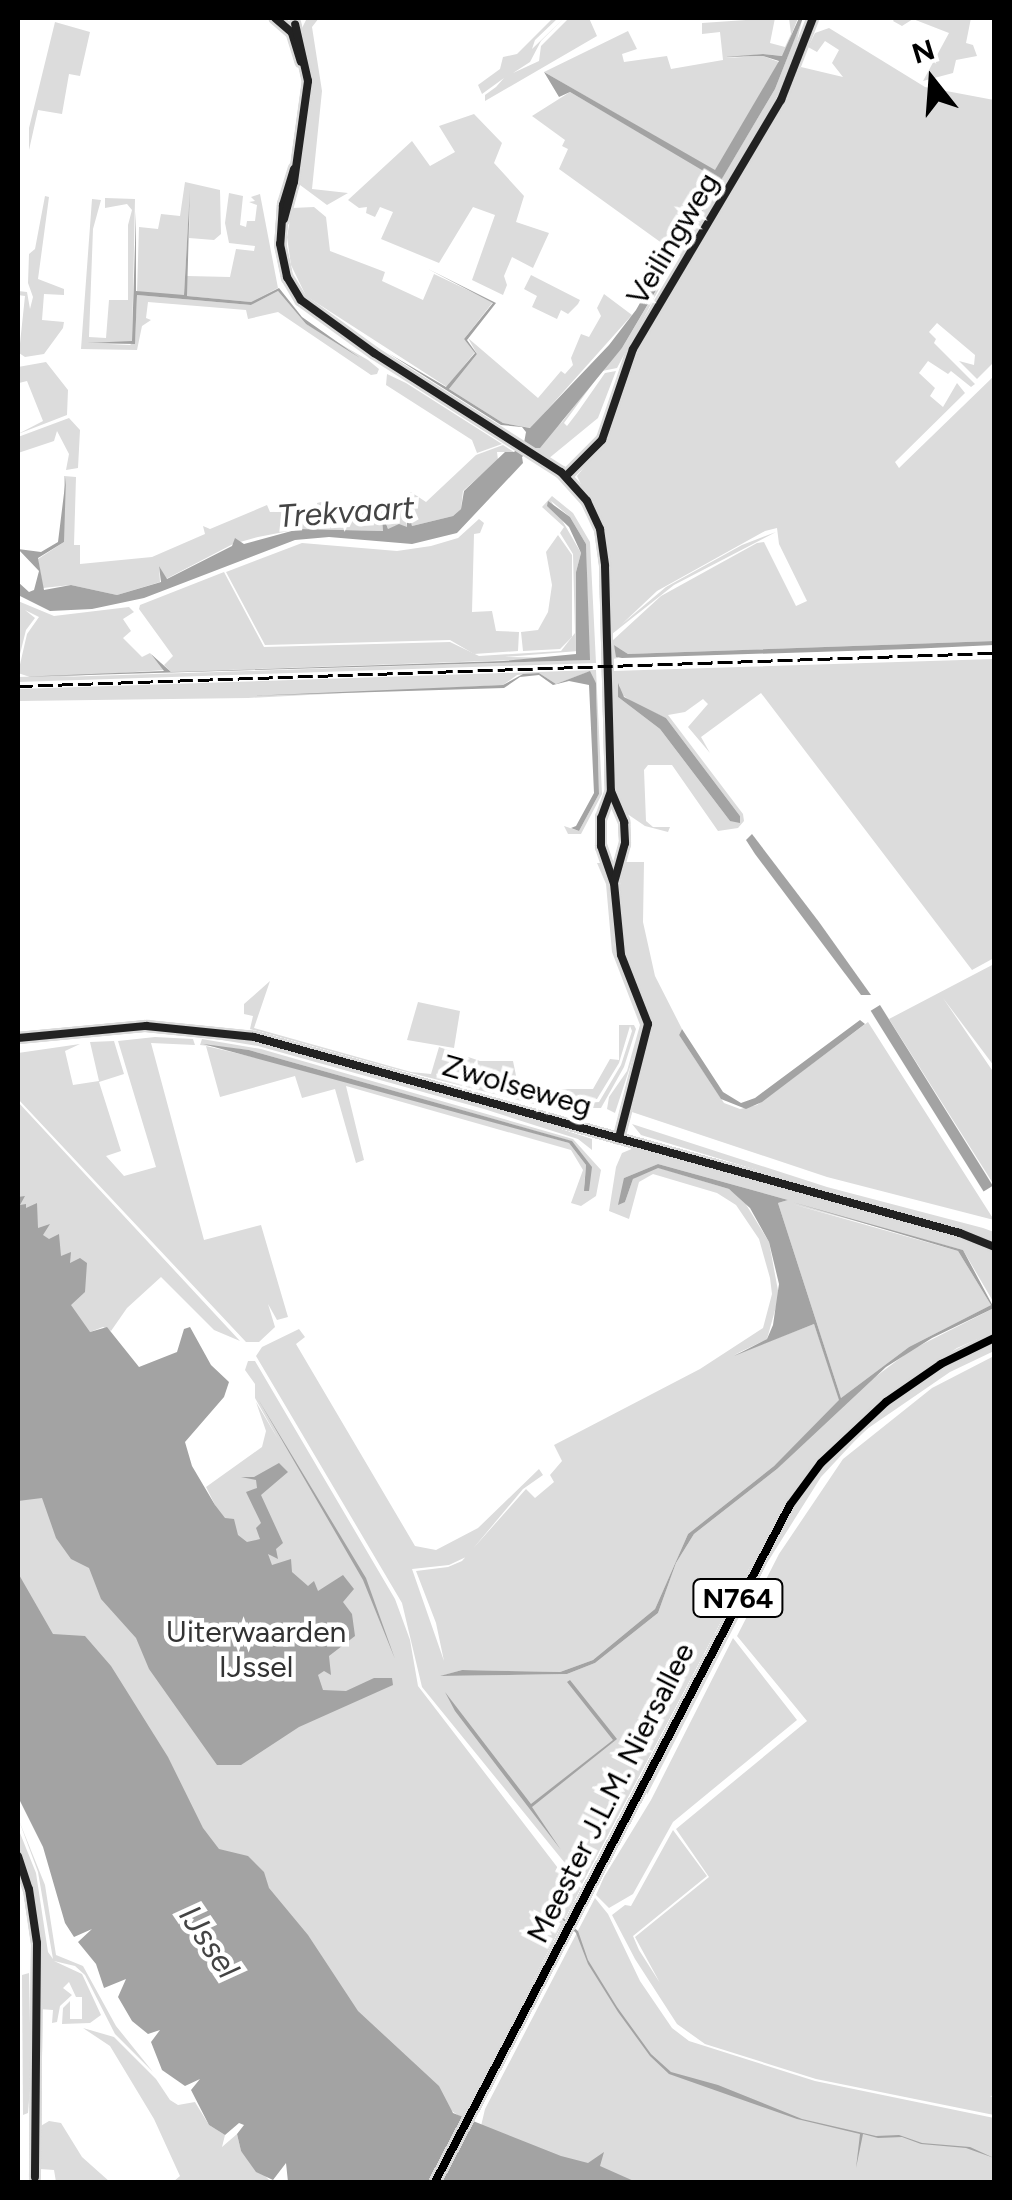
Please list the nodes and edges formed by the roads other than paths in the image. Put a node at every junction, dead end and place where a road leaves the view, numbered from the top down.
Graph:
1 (275, 18) edge
2 (813, 18) edge
3 (294, 23) edge
4 (566, 476) junction
5 (611, 791) junction
6 (600, 822) junction
7 (625, 830) junction
8 (601, 844) junction
9 (625, 851) junction
10 (614, 883) junction
11 (18, 1038) edge
12 (618, 1138) junction
13 (994, 1247) edge
14 (994, 1338) edge
15 (18, 1856) edge
16 (36, 2177) junction
17 (26, 2182) edge
18 (45, 2182) edge
19 (435, 2182) edge

1 - 3 street
2 - 4 street, Veilingweg
3 - 4 street
4 - 5 street
5 - 6 street
5 - 7 street
6 - 7 street
6 - 8 street
7 - 9 street
8 - 9 street
8 - 10 street
9 - 10 street
10 - 12 street
11 - 12 street, Zwolseweg
12 - 13 street, Zwolseweg
14 - 19 main road, Meester J.L.M. Niersallee / N764
15 - 16 street
16 - 17 street
16 - 18 street

